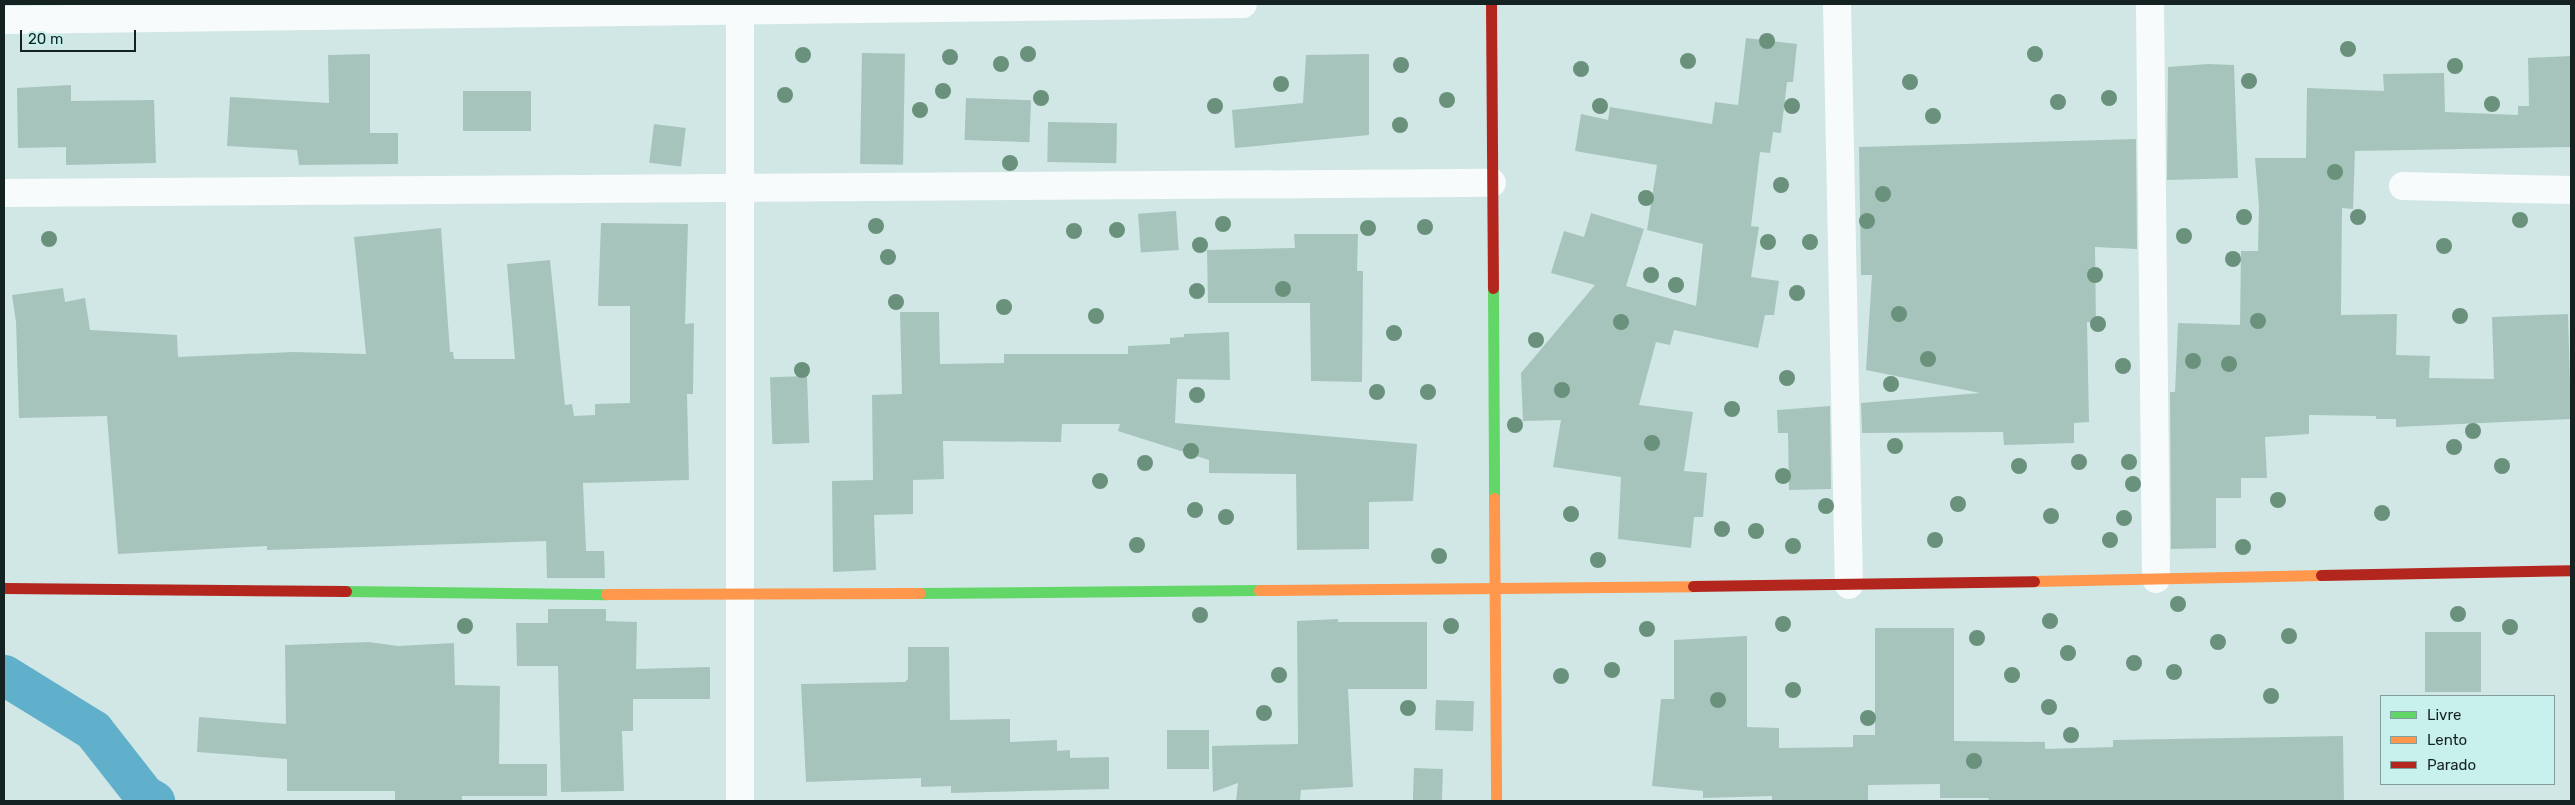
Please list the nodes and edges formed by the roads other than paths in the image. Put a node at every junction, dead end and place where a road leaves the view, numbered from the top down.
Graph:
1 (1243, 4) edge
2 (1491, 4) edge
3 (1838, 4) edge
4 (2150, 4) edge
5 (740, 7) edge
6 (4, 20) edge
7 (1492, 183) junction
8 (2403, 186) dead end
9 (740, 188) junction
10 (2571, 190) edge
11 (4, 193) edge
12 (2571, 570) edge
13 (2156, 579) junction
14 (1849, 585) junction
15 (1494, 586) junction
16 (4, 588) edge
17 (738, 595) junction
18 (740, 801) edge
19 (1496, 801) edge

1 - 5 street
2 - 7 street
3 - 14 street
4 - 13 street
5 - 6 street
5 - 9 street
7 - 9 street
7 - 15 street
8 - 10 street
9 - 11 street
9 - 17 street
12 - 13 street
13 - 14 street
14 - 15 street
15 - 17 street
15 - 19 street
16 - 17 street
17 - 18 street

